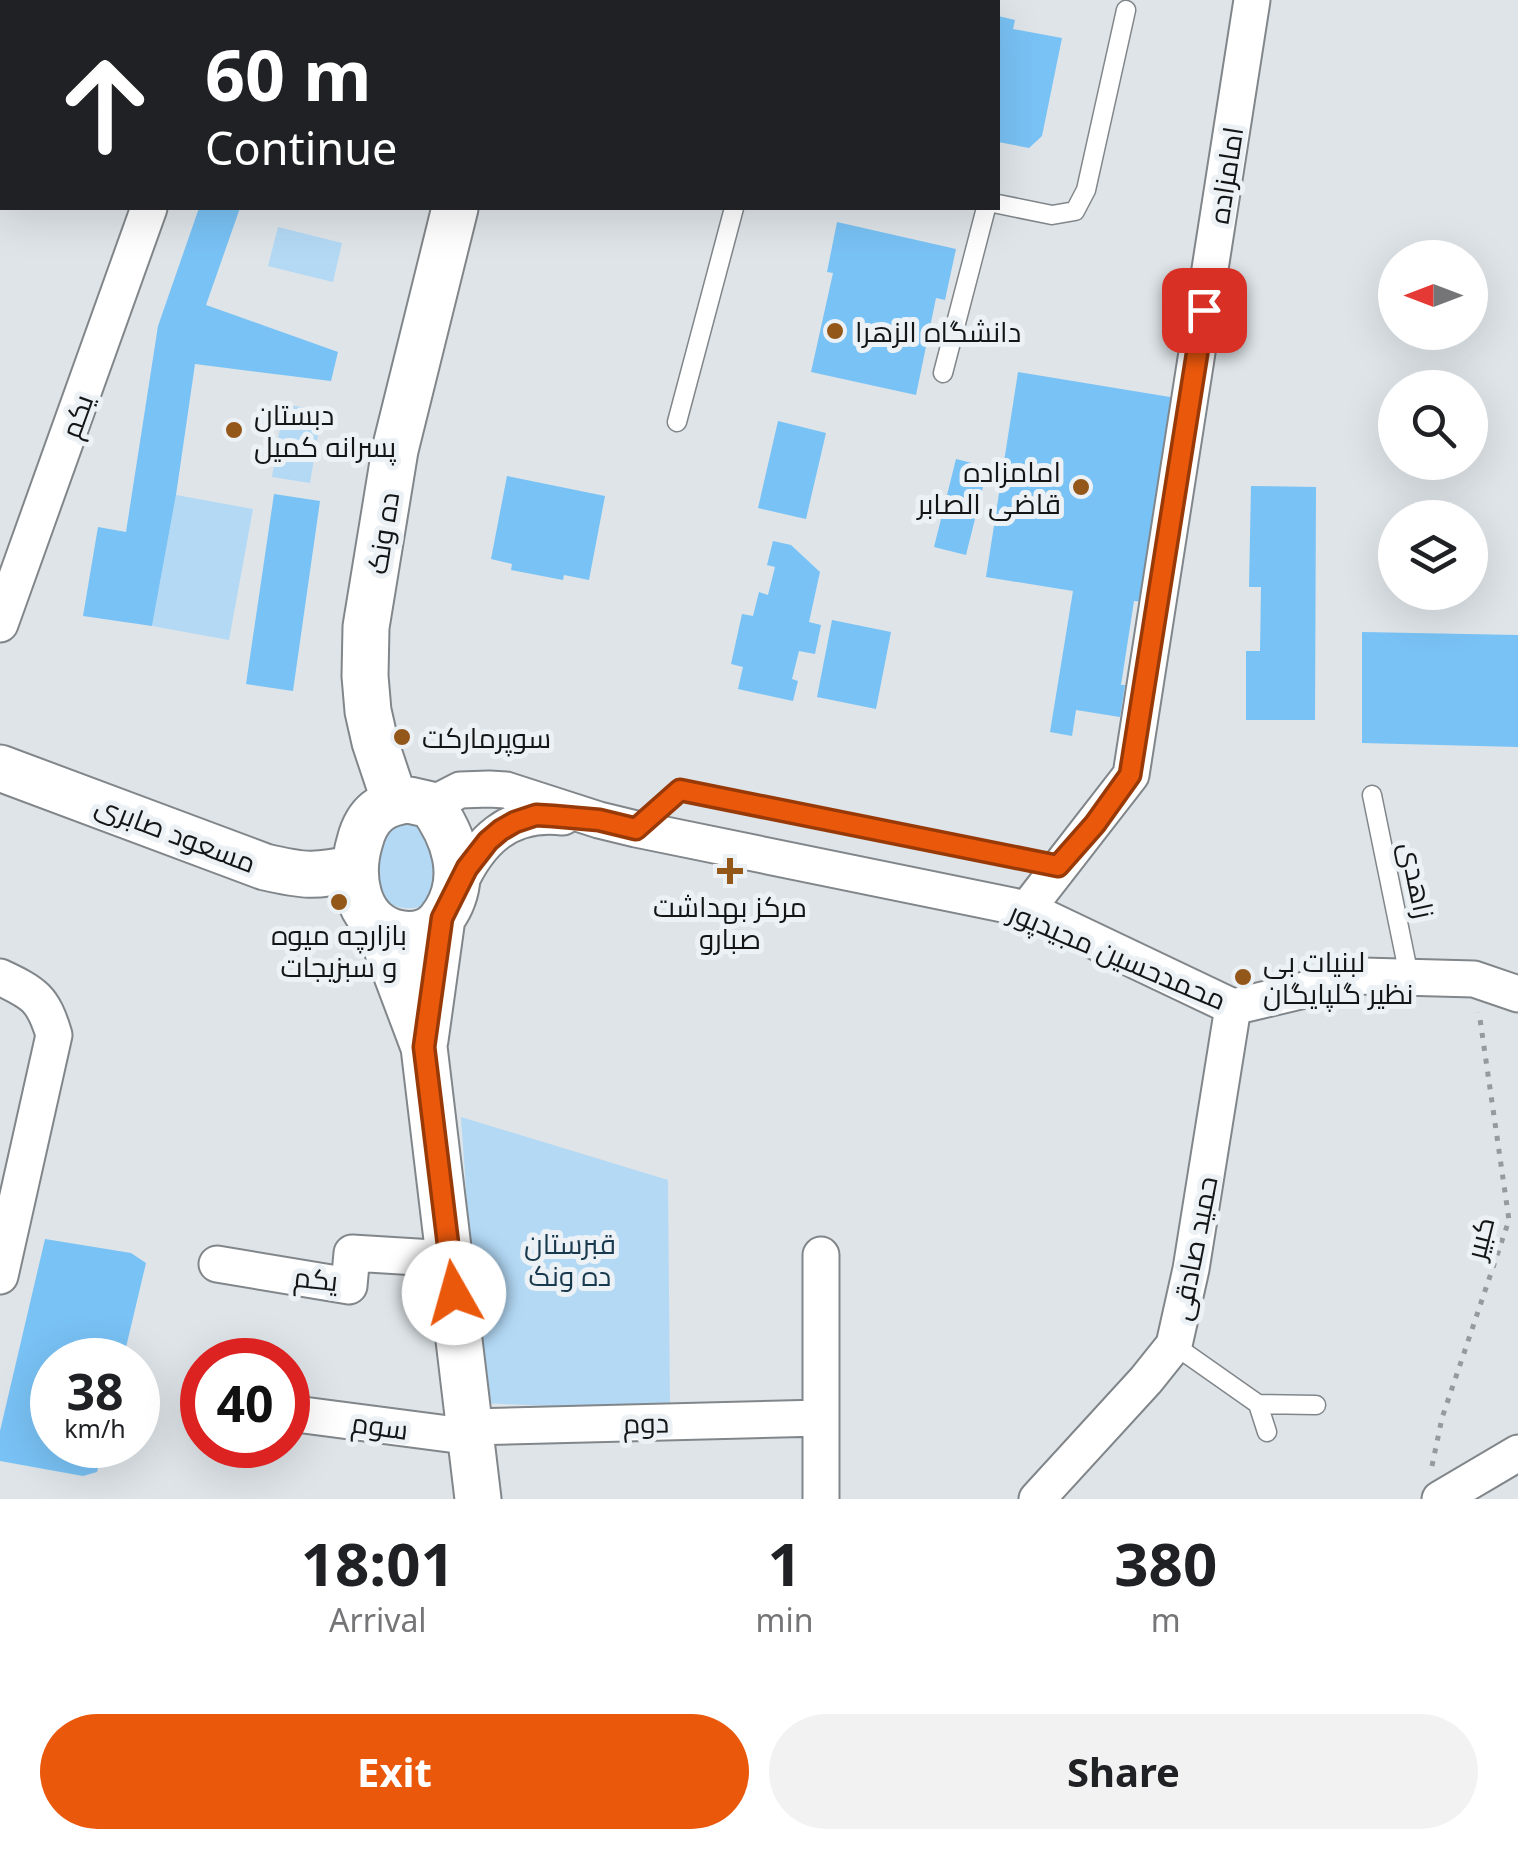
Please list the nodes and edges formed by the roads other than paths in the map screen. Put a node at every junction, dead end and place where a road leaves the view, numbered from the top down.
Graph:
1 (1252, 0) edge
2 (1126, 10) dead end
3 (1000, 204) edge
4 (148, 210) edge
5 (455, 210) edge
6 (733, 210) edge
7 (985, 210) edge
8 (943, 373) dead end
9 (678, 422) dead end
10 (0, 624) edge
11 (0, 768) edge
12 (1372, 795) dead end
13 (413, 804) junction
14 (599, 820) junction
15 (636, 829) junction
16 (1058, 866) junction
17 (355, 868) junction
18 (450, 903) junction
19 (1027, 909) junction
20 (378, 925) junction
21 (1409, 976) junction
22 (0, 977) edge
23 (1518, 994) edge
24 (1234, 1006) junction
25 (424, 1047) junction
26 (821, 1256) dead end
27 (450, 1259) junction
28 (217, 1264) dead end
29 (0, 1276) edge
30 (1174, 1345) junction
31 (1258, 1404) junction
32 (1316, 1406) dead end
33 (310, 1414) edge
34 (822, 1418) junction
35 (471, 1432) junction
36 (1267, 1432) dead end
37 (1518, 1452) edge
38 (1436, 1483) edge
39 (478, 1499) edge
40 (822, 1499) edge
41 (1037, 1499) edge

1 - 16 street, امامزاده
2 - 3 lane
4 - 10 street, یکم
5 - 13 street, ده ونک
6 - 9 lane
7 - 8 lane
11 - 17 street, مسعود صابری
12 - 21 lane, زاهدی
13 - 14 street
13 - 17 street
13 - 18 street
14 - 15 street, محمدحسین مجیدپور
14 - 18 street
15 - 16 lane
15 - 19 street, محمدحسین مجیدپور
16 - 19 street, امامزاده
17 - 20 street
18 - 20 street
18 - 25 street
19 - 24 street, محمدحسین مجیدپور
20 - 25 street
21 - 23 street, محمدحسین مجیدپور
21 - 24 street, محمدحسین مجیدپور
22 - 29 street
24 - 30 street, حمید صادقی
25 - 27 street
26 - 34 street
27 - 28 street, یکم
27 - 35 street
30 - 31 lane
30 - 41 street, حمید صادقی
31 - 32 lane
31 - 36 lane
33 - 35 street, سوم
34 - 35 street, دوم
34 - 40 street
35 - 39 street
37 - 38 street

